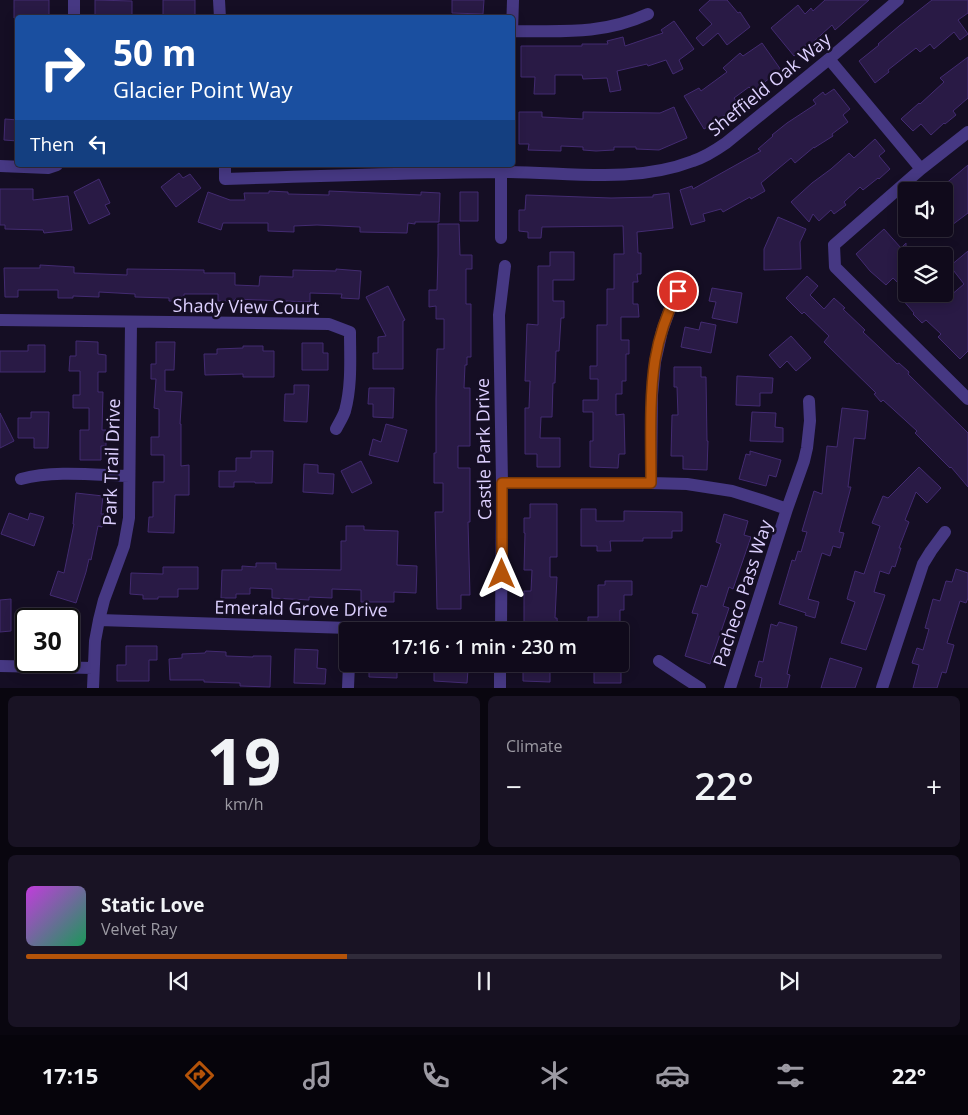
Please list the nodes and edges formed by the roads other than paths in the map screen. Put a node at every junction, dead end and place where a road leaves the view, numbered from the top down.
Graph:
1 (74, 0) edge
2 (219, 0) edge
3 (513, 0) edge
4 (898, 0) edge
5 (648, 14) dead end
6 (74, 15) edge
7 (220, 15) edge
8 (513, 15) edge
9 (515, 32) edge
10 (829, 60) junction
11 (968, 132) edge
12 (0, 166) edge
13 (15, 167) edge
14 (24, 167) edge
15 (51, 167) edge
16 (225, 167) edge
17 (500, 168) edge
18 (921, 169) junction
19 (501, 238) dead end
20 (505, 266) dead end
21 (678, 291) dead end
22 (0, 320) edge
23 (131, 322) junction
24 (968, 399) edge
25 (809, 401) dead end
26 (336, 430) dead end
27 (129, 476) junction
28 (21, 479) dead end
29 (502, 483) junction
30 (651, 483) junction
31 (787, 510) junction
32 (945, 532) dead end
33 (99, 620) junction
34 (501, 622) edge
35 (339, 630) edge
36 (659, 661) dead end
37 (0, 666) edge
38 (93, 668) junction
39 (349, 672) edge
40 (500, 672) edge
41 (93, 688) edge
42 (348, 688) edge
43 (500, 688) edge
44 (700, 688) edge
45 (730, 688) edge
46 (882, 688) edge

1 - 6 street
2 - 7 street
3 - 8 street
4 - 10 street, Sheffield Oak Way
5 - 9 street
10 - 17 street, Sheffield Oak Way
10 - 18 street
11 - 18 street
12 - 13 street
14 - 15 street
16 - 17 street, Sheffield Oak Way
17 - 19 street
18 - 24 street
20 - 29 street, Castle Park Drive
21 - 30 street
22 - 23 street
23 - 26 street, Shady View Court
23 - 27 street, Park Trail Drive
25 - 31 street, Pacheco Pass Way
27 - 28 street
27 - 33 street, Park Trail Drive
29 - 30 street
29 - 34 street, Castle Park Drive
30 - 31 street
31 - 45 street, Pacheco Pass Way
32 - 46 street
33 - 35 street, Emerald Grove Drive
33 - 38 street, Park Trail Drive
36 - 44 street
37 - 38 street
38 - 41 street, Park Trail Drive
39 - 42 street
40 - 43 street

